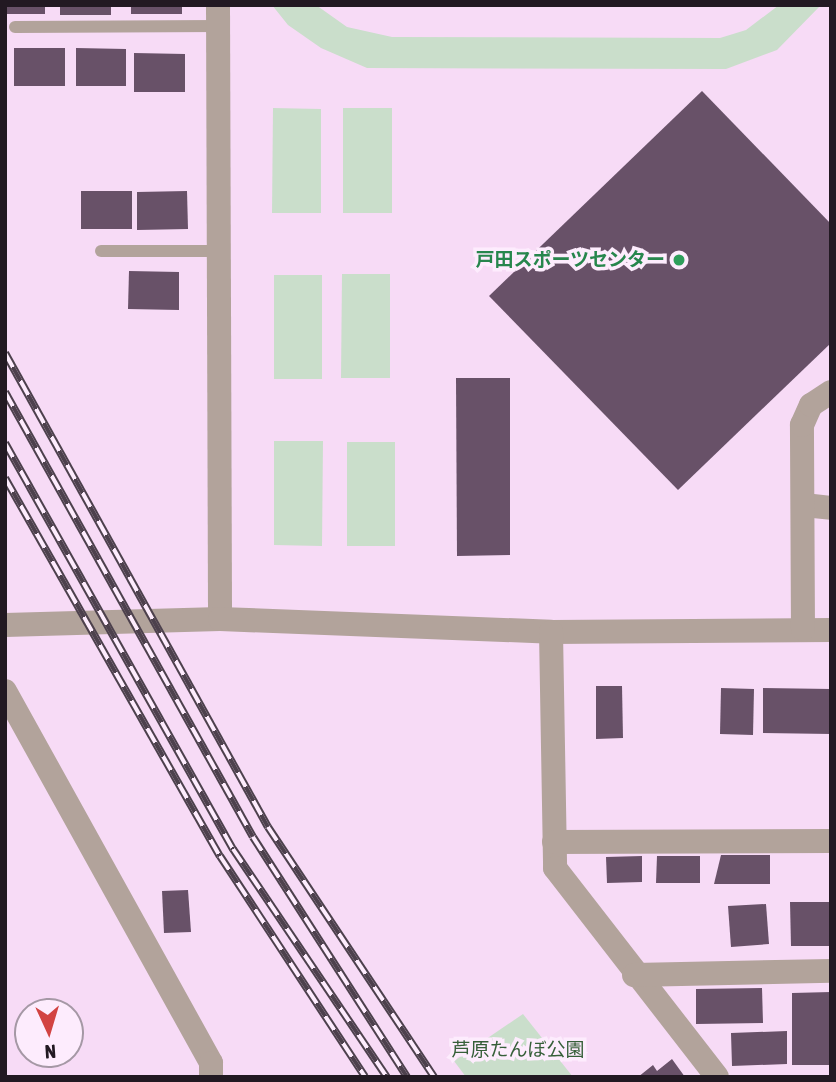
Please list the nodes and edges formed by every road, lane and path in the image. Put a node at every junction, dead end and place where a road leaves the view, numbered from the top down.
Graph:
1 (219, 16) edge
2 (15, 27) dead end
3 (101, 251) dead end
4 (219, 251) junction
5 (831, 392) edge
6 (804, 505) junction
7 (831, 508) edge
8 (220, 620) junction
9 (5, 625) edge
10 (803, 629) junction
11 (831, 630) edge
12 (551, 632) junction
13 (5, 691) edge
14 (831, 841) edge
15 (554, 842) junction
16 (831, 971) edge
17 (634, 975) junction
18 (211, 1077) edge
19 (717, 1077) edge

1 - 2 lane
1 - 4 street
3 - 4 lane
4 - 8 street
5 - 6 street
6 - 7 street
6 - 10 street
8 - 9 street
8 - 12 street
10 - 11 street
10 - 12 street
12 - 15 street
13 - 18 street
14 - 15 street
15 - 17 street
16 - 17 street
17 - 19 street

